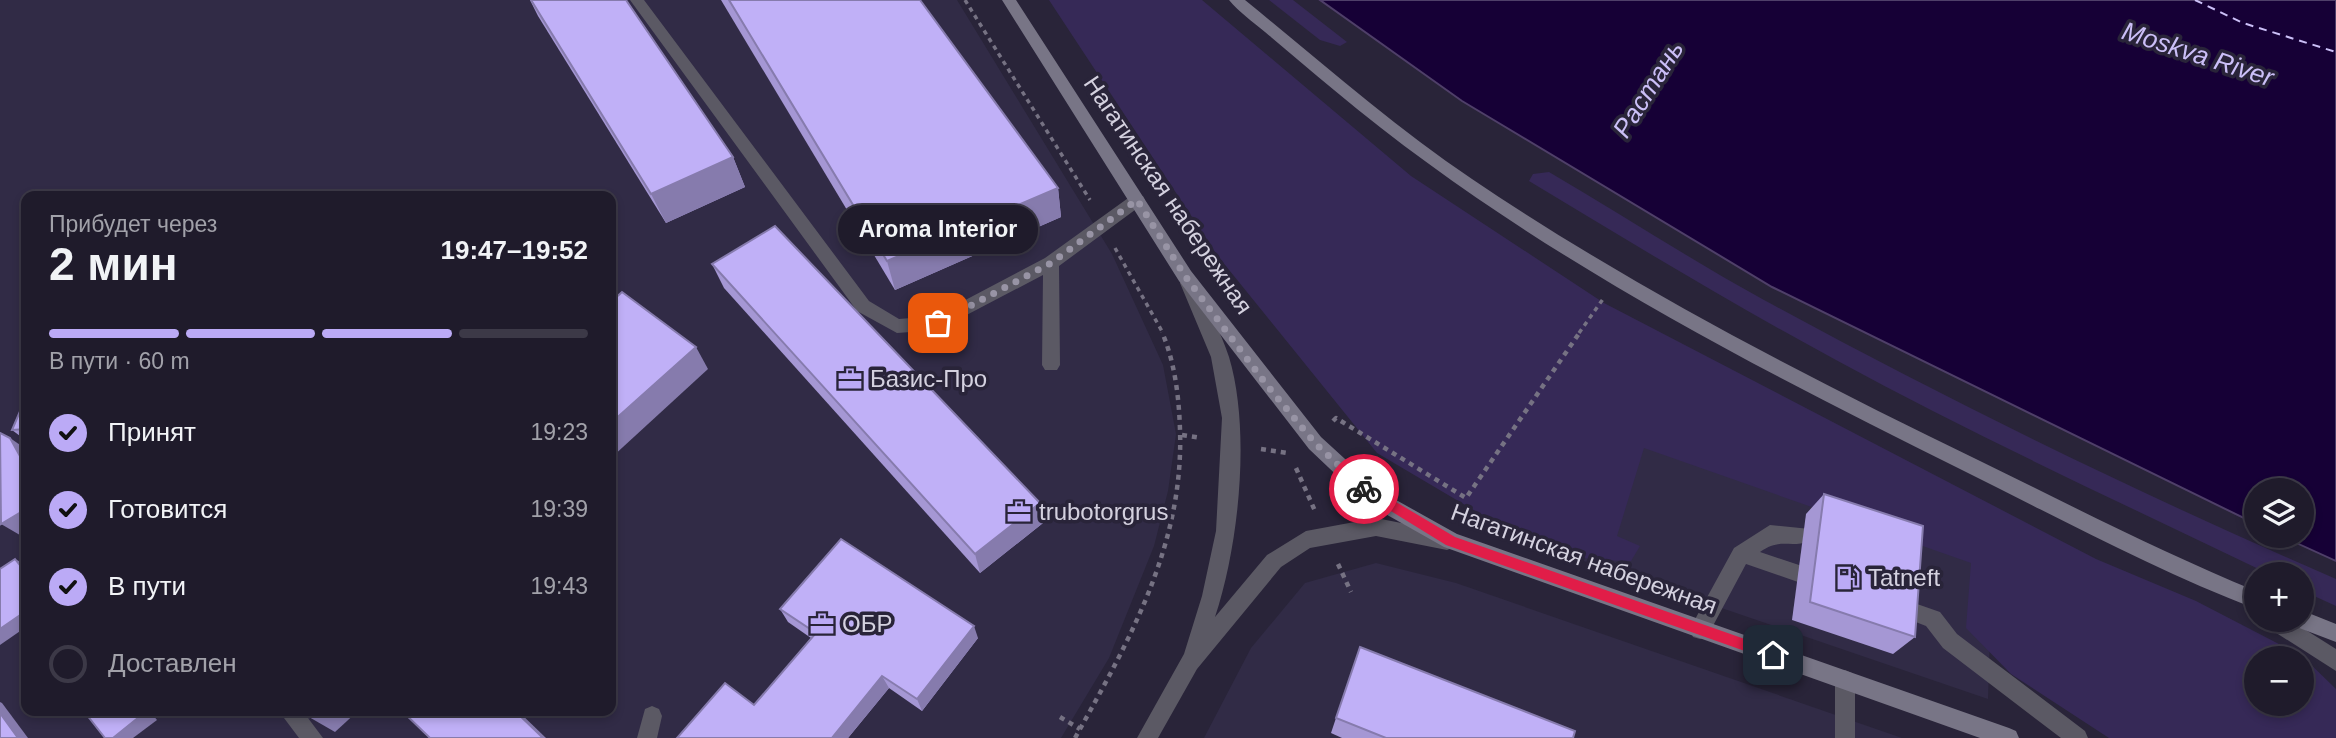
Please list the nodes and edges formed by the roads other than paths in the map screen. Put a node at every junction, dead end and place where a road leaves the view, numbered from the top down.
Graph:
1 (637, 0) edge
2 (1009, 0) edge
3 (1236, 0) edge
4 (1137, 200) junction
5 (1051, 263) junction
6 (1185, 276) junction
7 (1051, 365) dead end
8 (1803, 535) dead end
9 (1451, 541) junction
10 (1741, 554) junction
11 (1798, 573) dead end
12 (2200, 576) junction
13 (1913, 589) edge
14 (2244, 595) edge
15 (2244, 602) edge
16 (1897, 606) edge
17 (1933, 619) junction
18 (2314, 624) edge
19 (1700, 630) junction
20 (2292, 632) edge
21 (2336, 633) edge
22 (2336, 661) edge
23 (1190, 662) junction
24 (1845, 680) junction
25 (293, 716) edge
26 (652, 716) dead end
27 (313, 738) edge
28 (647, 738) edge
29 (1147, 738) edge
30 (1844, 738) edge
31 (2009, 738) edge
32 (2078, 738) edge

1 - 5 street
2 - 4 main road, Нагатинская набережная
3 - 12 main road
4 - 5 street
4 - 6 main road, Нагатинская набережная
5 - 7 street
6 - 9 main road, Нагатинская набережная
6 - 23 street
8 - 10 street
9 - 19 main road, Нагатинская набережная
9 - 23 street
10 - 11 street
10 - 19 street
12 - 14 main road
12 - 15 street
13 - 17 street
16 - 17 street
17 - 32 street
18 - 21 main road
19 - 24 main road, Нагатинская набережная
20 - 22 street
23 - 29 street
24 - 30 street
24 - 31 main road, Нагатинская набережная
25 - 27 street
26 - 28 street

